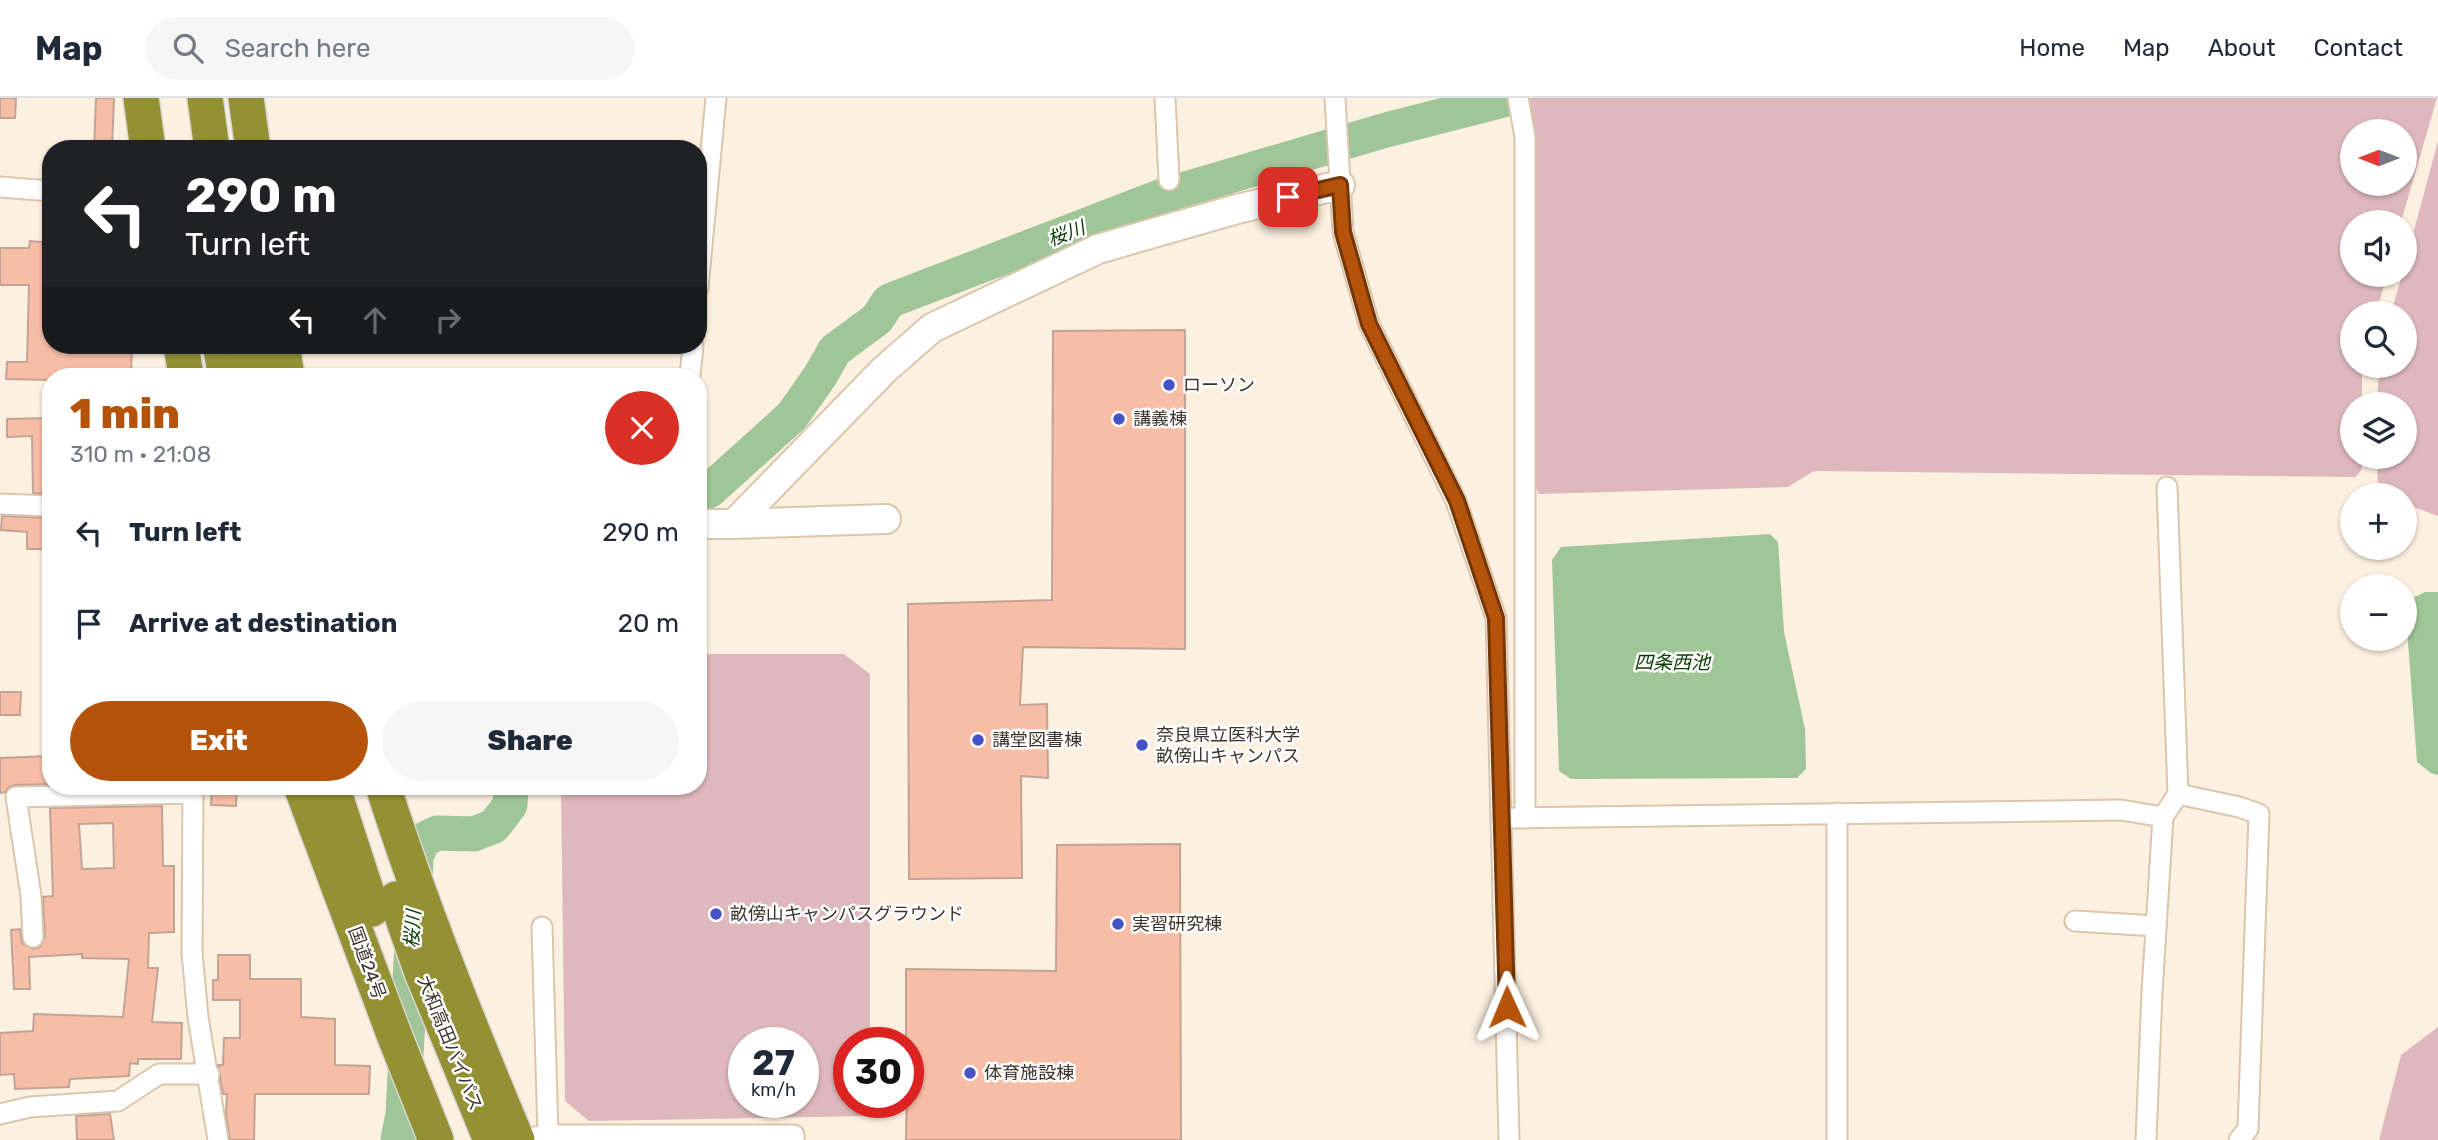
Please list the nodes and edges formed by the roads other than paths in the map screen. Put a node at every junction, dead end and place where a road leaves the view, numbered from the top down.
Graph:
1 (141, 98) edge
2 (158, 98) edge
3 (182, 98) edge
4 (205, 98) edge
5 (225, 98) edge
6 (246, 98) edge
7 (716, 98) edge
8 (1165, 98) edge
9 (1335, 98) edge
10 (1518, 98) edge
11 (147, 140) edge
12 (164, 140) edge
13 (187, 140) edge
14 (211, 140) edge
15 (229, 140) edge
16 (252, 140) edge
17 (1169, 180) dead end
18 (1340, 185) junction
19 (0, 187) edge
20 (42, 190) edge
21 (707, 193) edge
22 (2167, 487) dead end
23 (0, 505) edge
24 (42, 506) edge
25 (886, 519) dead end
26 (707, 524) edge
27 (734, 524) junction
28 (2178, 794) junction
29 (60, 795) edge
30 (193, 795) edge
31 (304, 795) edge
32 (326, 795) edge
33 (335, 795) edge
34 (361, 795) edge
35 (386, 795) edge
36 (1837, 813) junction
37 (2164, 817) junction
38 (1502, 818) junction
39 (1525, 818) junction
40 (359, 872) junction
41 (2075, 921) dead end
42 (2156, 926) junction
43 (542, 927) dead end
44 (33, 937) dead end
45 (209, 1074) junction
46 (0, 1114) edge
47 (525, 1139) edge
48 (218, 1140) edge
49 (436, 1140) edge
50 (463, 1140) edge
51 (491, 1140) edge
52 (794, 1140) edge
53 (1509, 1140) edge
54 (1837, 1140) edge
55 (2146, 1140) edge
56 (2239, 1140) edge

1 - 11 highway
2 - 12 highway
3 - 13 highway
4 - 14 highway
5 - 15 highway
6 - 16 highway
7 - 21 street
8 - 17 street
9 - 18 street
10 - 39 street
18 - 27 street
18 - 38 street
19 - 20 street
22 - 28 street
23 - 24 street
25 - 27 street
26 - 27 street
28 - 37 street
28 - 56 street
29 - 44 street
30 - 45 street
31 - 49 highway, 国道24号
32 - 40 highway
33 - 40 highway, 大和高田バイパス
34 - 51 highway, 大和高田バイパス
35 - 47 highway
36 - 37 street
36 - 39 street
36 - 54 street
37 - 42 street
38 - 39 street
38 - 53 street
40 - 50 highway, 大和高田バイパス
41 - 42 street
42 - 55 street
43 - 47 street
45 - 46 street
45 - 48 street
47 - 52 street

